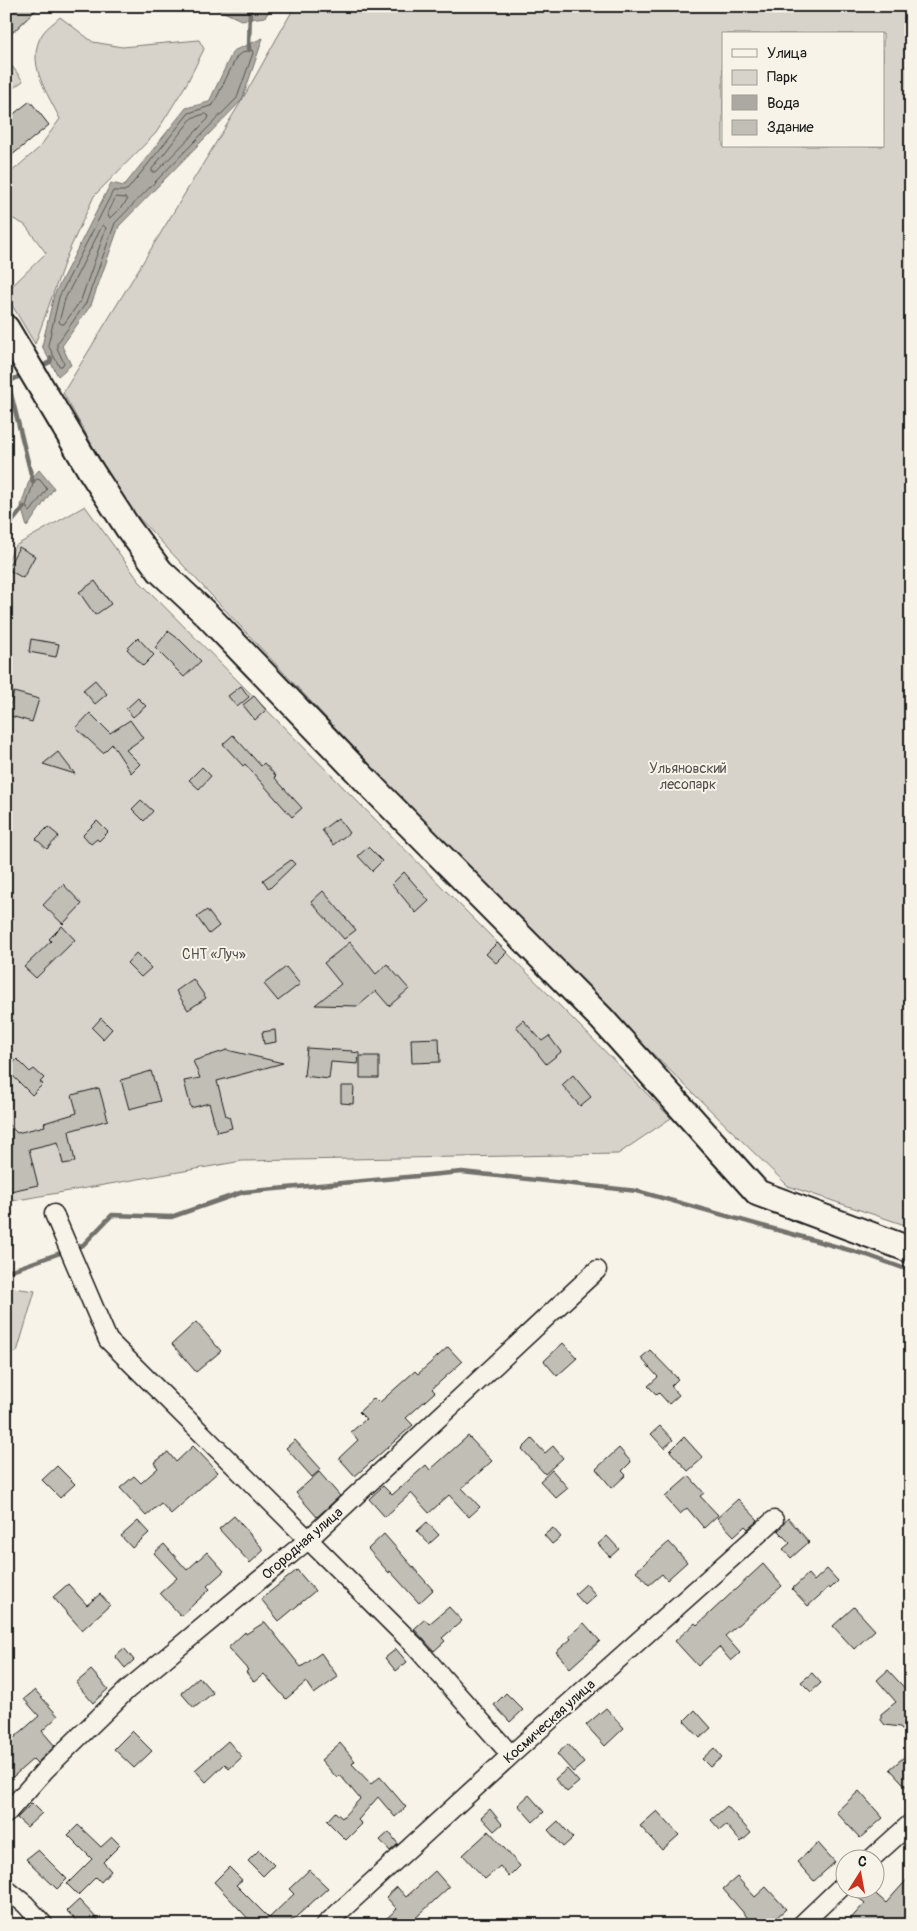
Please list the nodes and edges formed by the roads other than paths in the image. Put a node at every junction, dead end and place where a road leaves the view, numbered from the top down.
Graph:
1 (6, 328) edge
2 (54, 1214) dead end
3 (911, 1250) edge
4 (597, 1270) dead end
5 (774, 1520) dead end
6 (309, 1539) junction
7 (511, 1755) junction
8 (6, 1814) edge
9 (911, 1823) edge
10 (883, 1848) edge
11 (6, 1889) edge
12 (834, 1894) edge
13 (44, 1925) edge
14 (325, 1925) edge
15 (801, 1925) edge

1 - 3 street
2 - 6 street
4 - 6 street, Огородная улица
5 - 7 street, Космическая улица
6 - 7 street
6 - 8 street, Огородная улица
7 - 14 street, Космическая улица
9 - 10 street
11 - 13 street
12 - 15 street

